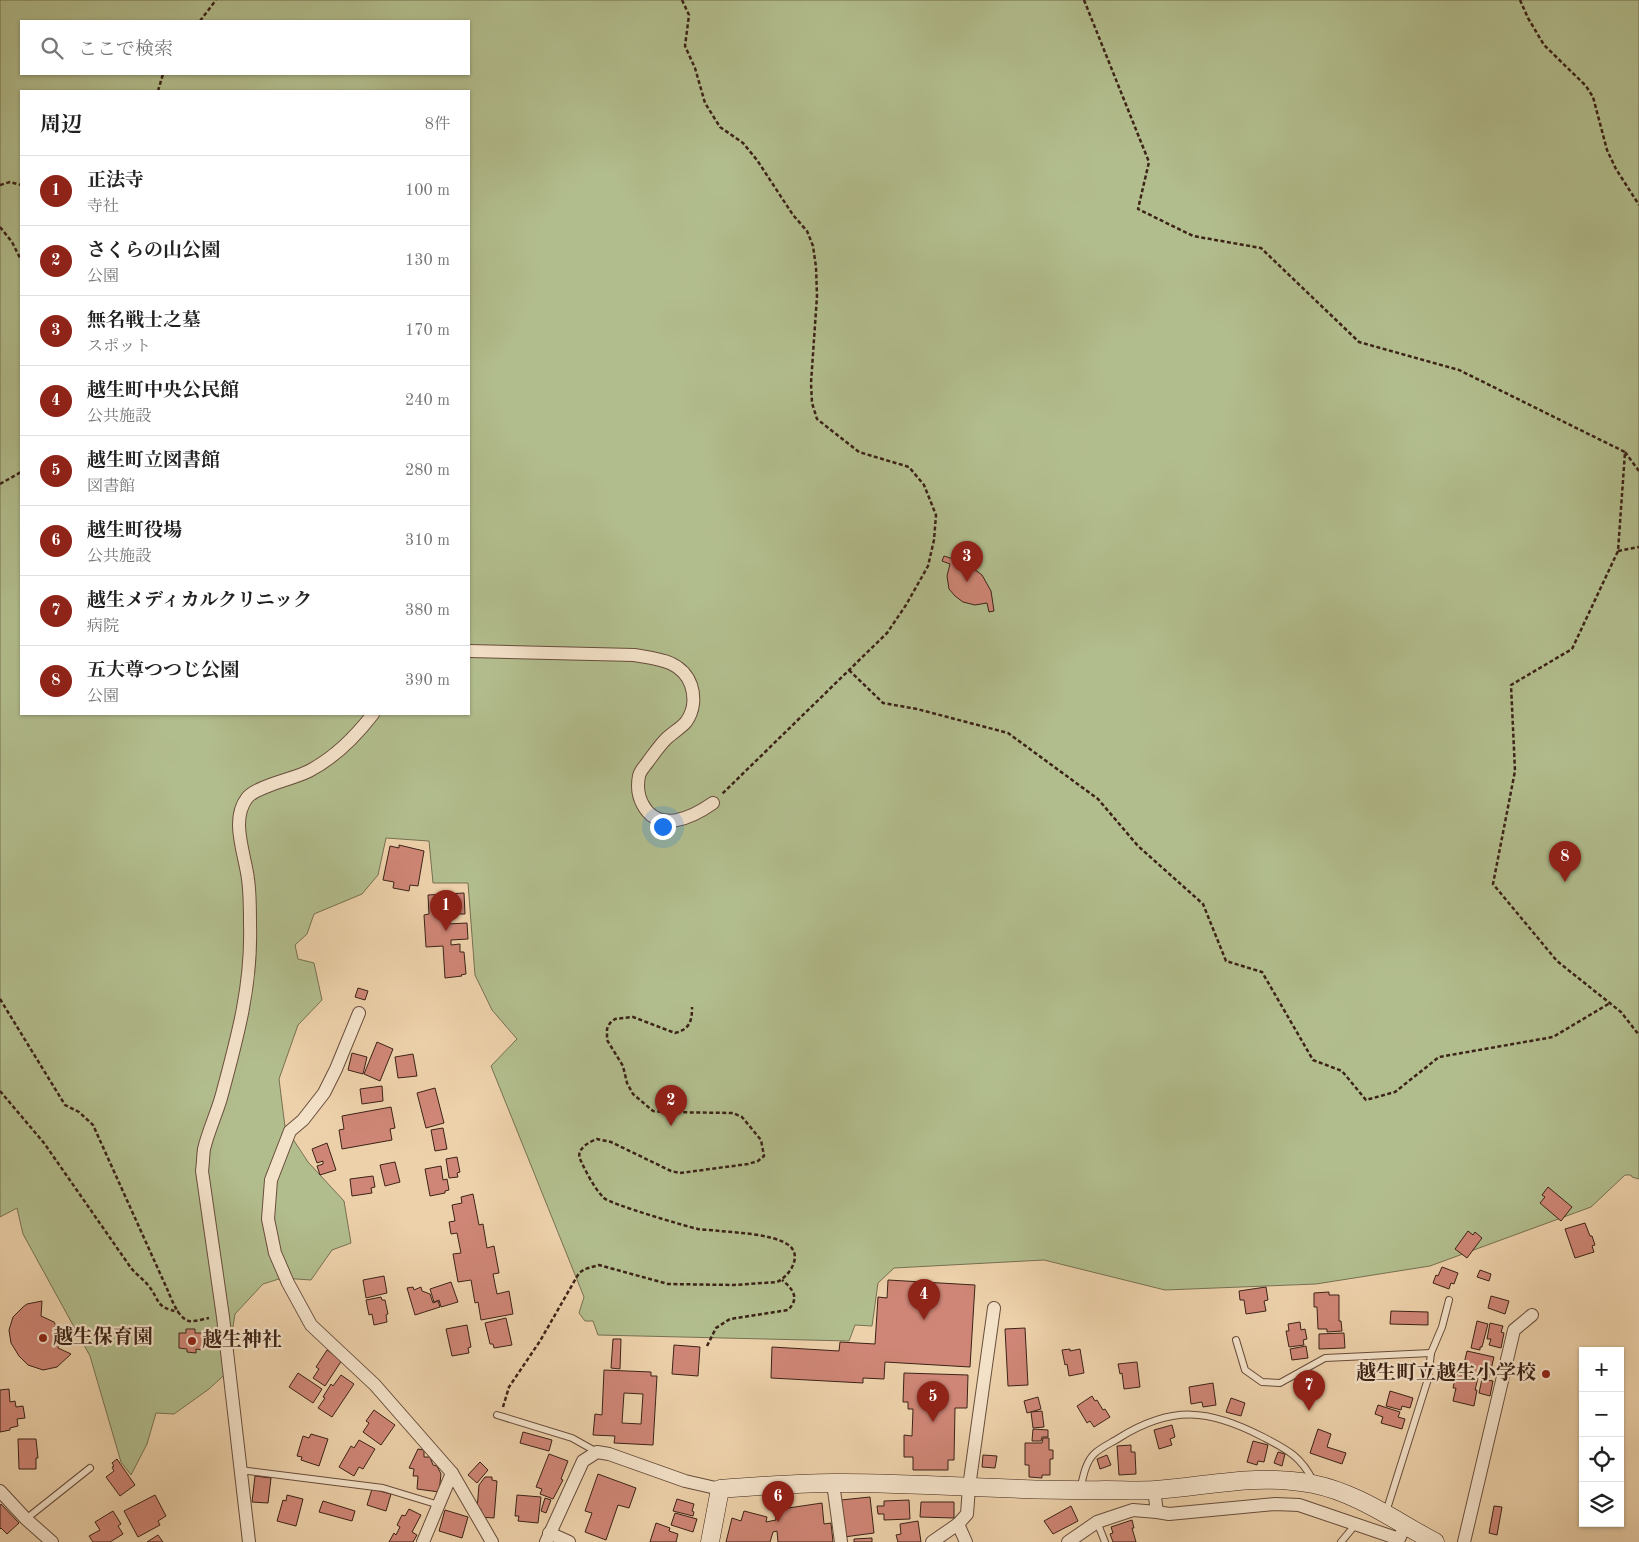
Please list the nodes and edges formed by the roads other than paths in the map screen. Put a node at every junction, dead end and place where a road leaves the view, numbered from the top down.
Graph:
1 (470, 650) edge
2 (372, 715) edge
3 (713, 803) road end
4 (359, 1013) dead end
5 (1448, 1300) dead end
6 (994, 1308) dead end
7 (1532, 1315) dead end
8 (1236, 1340) dead end
9 (1430, 1353) junction
10 (499, 1415) road end
11 (597, 1452) junction
12 (90, 1468) dead end
13 (240, 1470) junction
14 (452, 1473) junction
15 (833, 1483) junction
16 (1314, 1484) junction
17 (969, 1487) junction
18 (720, 1489) junction
19 (1154, 1490) junction
20 (0, 1491) edge
21 (1080, 1491) junction
22 (439, 1505) junction
23 (1157, 1512) junction
24 (1386, 1514) junction
25 (26, 1519) junction
26 (1096, 1522) junction
27 (958, 1524) junction
28 (1356, 1524) junction
29 (1405, 1526) junction
30 (547, 1538) edge
31 (52, 1542) edge
32 (250, 1542) edge
33 (423, 1542) edge
34 (492, 1542) edge
35 (569, 1542) edge
36 (710, 1542) edge
37 (841, 1542) edge
38 (932, 1542) edge
39 (966, 1542) edge
40 (1068, 1542) edge
41 (1105, 1542) edge
42 (1341, 1542) edge
43 (1435, 1542) edge
44 (1464, 1542) edge

1 - 3 street
2 - 13 street
4 - 14 street
5 - 9 lane
6 - 17 street
7 - 44 street
8 - 9 lane
9 - 24 lane
10 - 11 lane
11 - 18 street
11 - 30 street
12 - 25 lane
13 - 22 lane
13 - 32 street
14 - 22 street
14 - 34 street
15 - 17 street
15 - 18 street
15 - 37 street
16 - 19 street
16 - 21 lane
16 - 24 street
17 - 21 street
17 - 27 street
18 - 36 street
19 - 21 street
19 - 23 street
20 - 25 street
22 - 33 street
23 - 26 street
23 - 28 street
24 - 29 street
25 - 31 street
26 - 40 street
26 - 41 lane
27 - 38 street
27 - 39 street
28 - 29 street
28 - 42 lane
29 - 43 street
30 - 35 street

